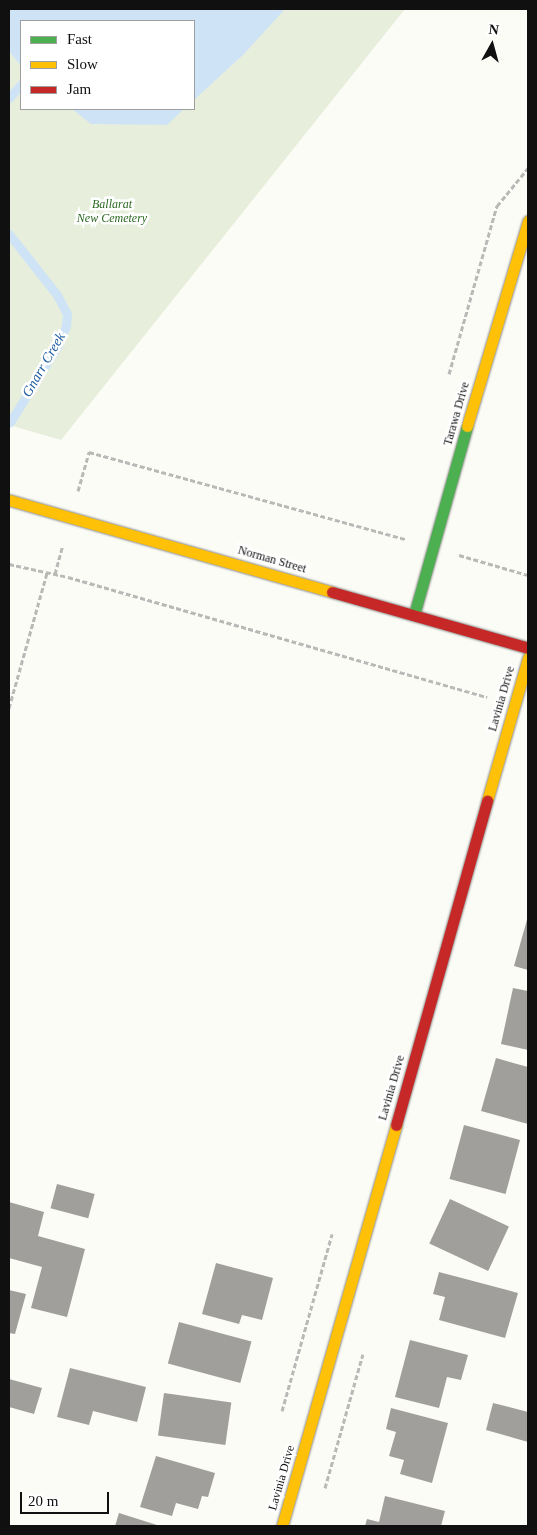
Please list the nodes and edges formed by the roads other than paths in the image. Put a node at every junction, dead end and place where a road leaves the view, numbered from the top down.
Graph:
1 (528, 221) edge
2 (9, 500) edge
3 (414, 615) junction
4 (528, 648) edge
5 (528, 658) edge
6 (282, 1526) edge

1 - 3 street, Tarawa Drive
2 - 3 street, Norman Street
3 - 4 street, Norman Street
5 - 6 street, Lavinia Drive

